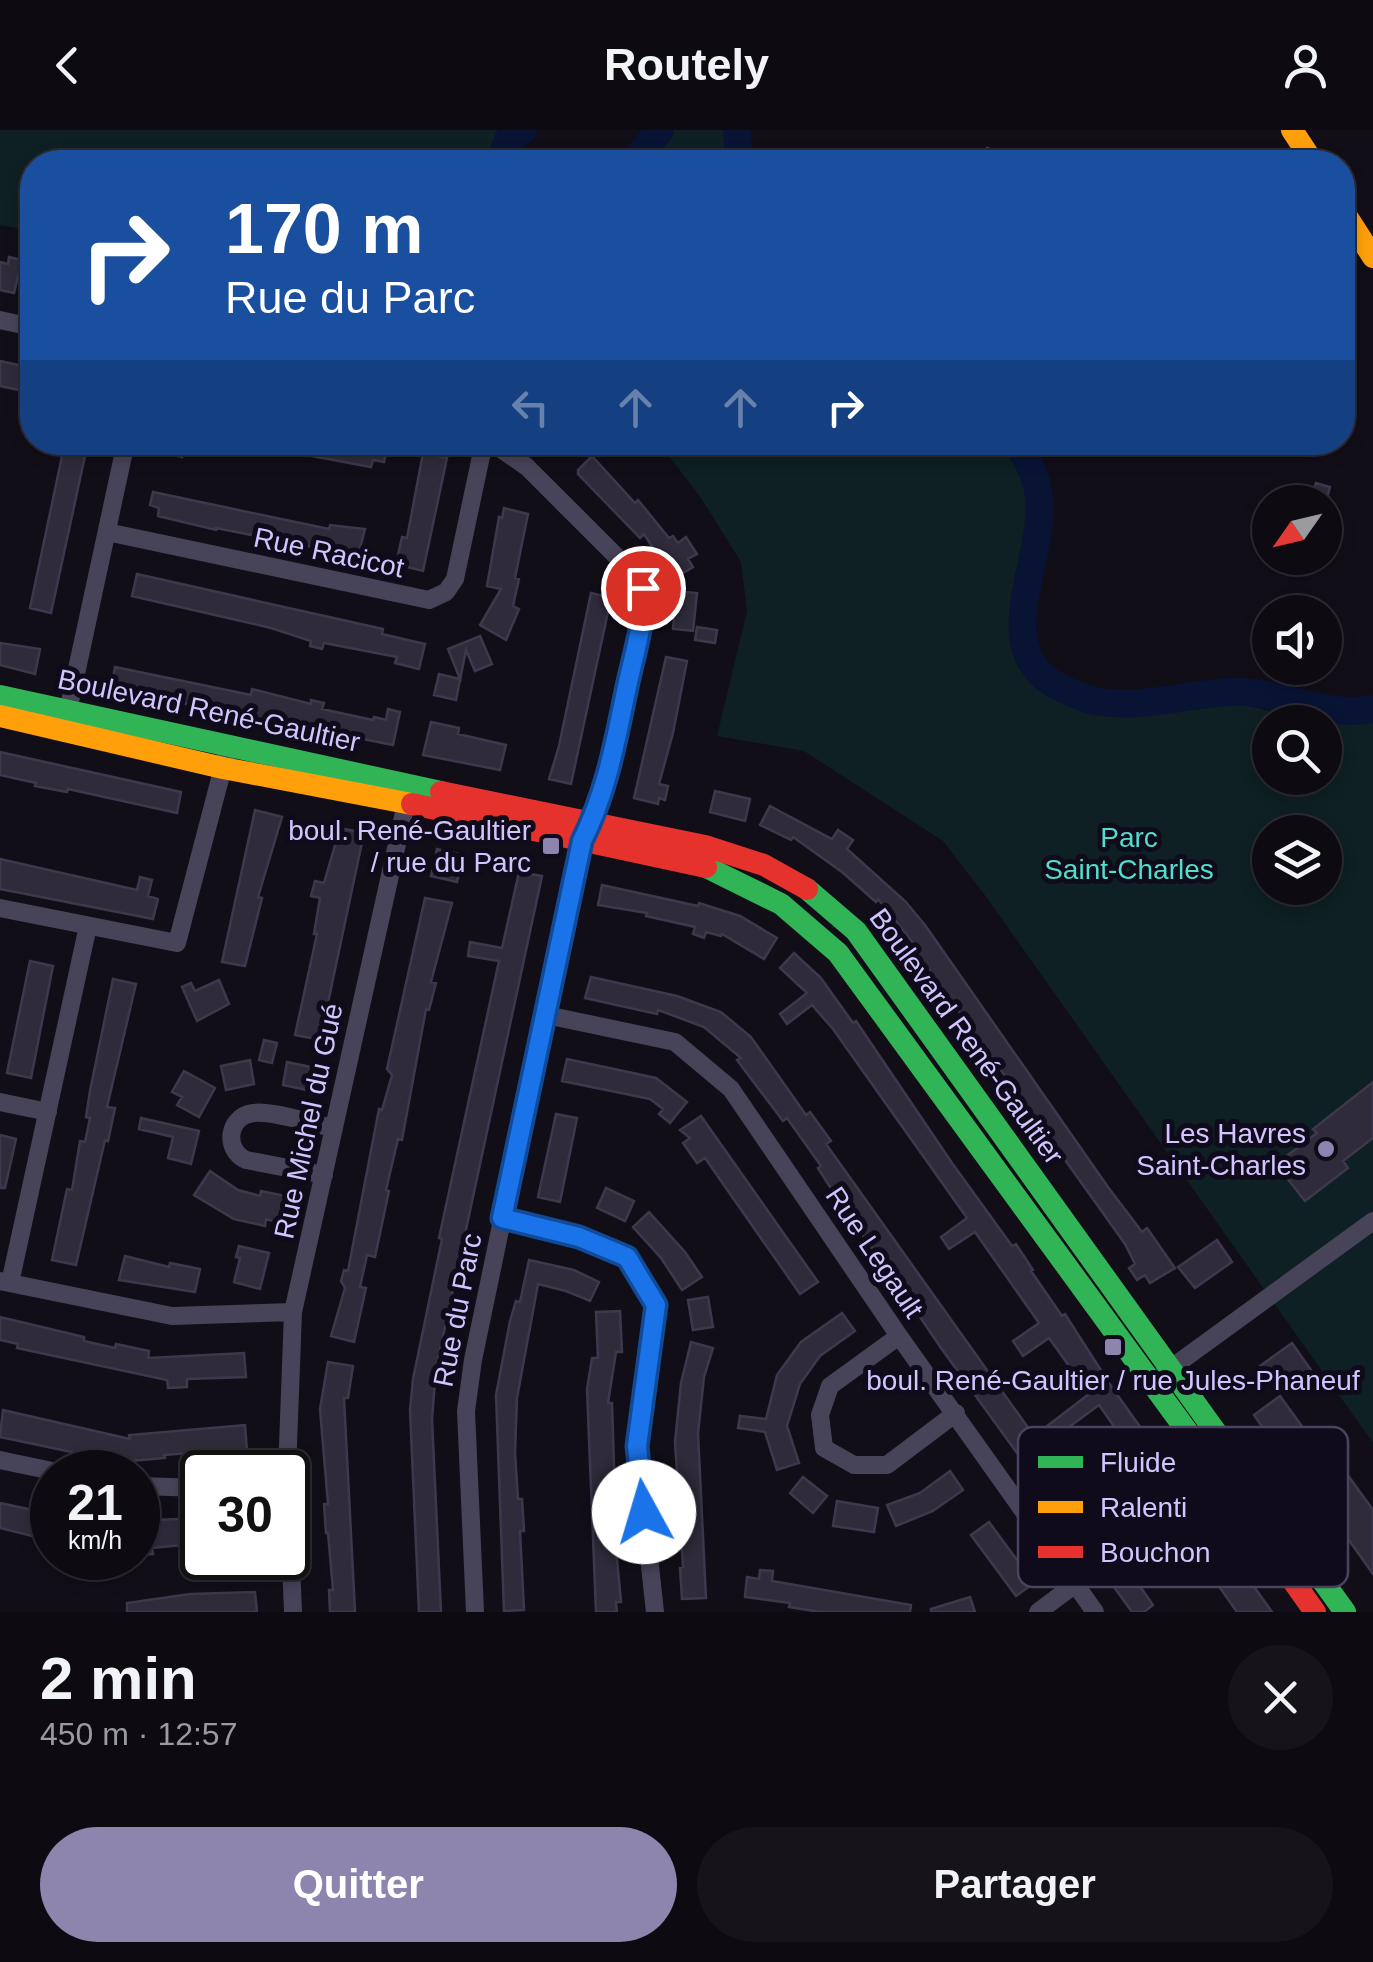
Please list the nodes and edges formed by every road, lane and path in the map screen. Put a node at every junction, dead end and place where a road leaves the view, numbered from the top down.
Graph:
1 (1355, 229) edge
2 (1373, 257) edge
3 (123, 455) edge
4 (485, 455) edge
5 (508, 455) edge
6 (107, 532) junction
7 (0, 696) edge
8 (0, 716) edge
9 (66, 720) junction
10 (226, 757) junction
11 (408, 794) junction
12 (586, 832) junction
13 (0, 908) edge
14 (88, 926) junction
15 (546, 1014) junction
16 (0, 1102) edge
17 (48, 1112) junction
18 (334, 1128) junction
19 (324, 1175) junction
20 (502, 1218) junction
21 (1373, 1222) edge
22 (5, 1282) edge
23 (294, 1312) junction
24 (899, 1336) junction
25 (1162, 1375) junction
26 (956, 1413) junction
27 (1196, 1427) edge
28 (1202, 1427) edge
29 (288, 1450) edge
30 (0, 1460) edge
31 (30, 1466) edge
32 (1018, 1503) edge
33 (292, 1580) edge
34 (1071, 1587) edge
35 (1075, 1587) edge
36 (1299, 1587) edge
37 (1326, 1587) edge
38 (293, 1612) edge
39 (475, 1612) edge
40 (655, 1612) edge
41 (1038, 1612) edge
42 (1094, 1612) edge
43 (1315, 1612) edge
44 (1345, 1612) edge

1 - 2 street
3 - 6 street
4 - 6 street, Rue Racicot
5 - 12 street, Rue du Parc
6 - 9 street
7 - 9 street, Boulevard René-Gaultier
8 - 9 street, Boulevard René-Gaultier
9 - 10 street, Boulevard René-Gaultier
10 - 11 street, Boulevard René-Gaultier
10 - 14 street
11 - 12 street, Boulevard René-Gaultier
11 - 18 street, Rue Michel du Gué
12 - 15 street, Rue du Parc
12 - 25 street, Boulevard René-Gaultier
13 - 14 street
14 - 17 street
15 - 20 street, Rue du Parc
15 - 24 street, Rue Legault
16 - 17 street
17 - 22 street
18 - 19 street, Rue Michel du Gué
18 - 19 street
19 - 23 street, Rue Michel du Gué
20 - 39 street, Rue du Parc
20 - 40 street
21 - 25 street
22 - 23 street
23 - 29 street, Rue Michel du Gué
24 - 26 street, Rue Legault
24 - 26 street
25 - 27 street, Boulevard René-Gaultier
25 - 28 street, Boulevard René-Gaultier
26 - 32 street, Rue Legault
30 - 31 street
33 - 38 street
34 - 41 street
35 - 42 street, Rue Legault
36 - 43 street, Boulevard René-Gaultier
37 - 44 street, Boulevard René-Gaultier

